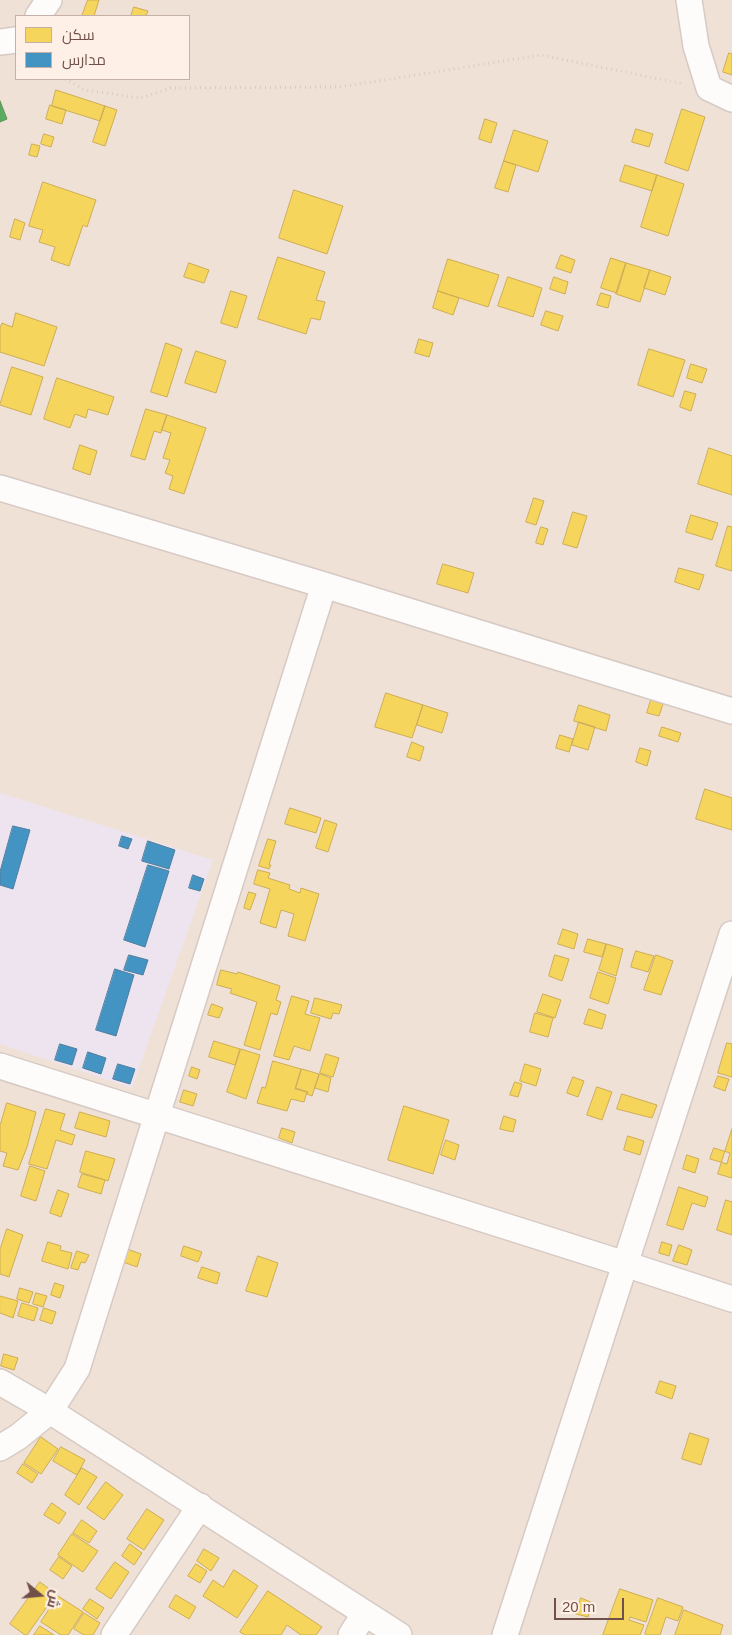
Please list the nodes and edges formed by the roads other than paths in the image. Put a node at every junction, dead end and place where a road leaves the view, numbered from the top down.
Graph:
1 (50, 0) edge
2 (689, 0) edge
3 (39, 15) edge
4 (15, 40) edge
5 (0, 42) edge
6 (732, 99) edge
7 (0, 488) edge
8 (324, 585) junction
9 (732, 711) edge
10 (732, 934) edge
11 (0, 1066) edge
12 (158, 1116) junction
13 (625, 1264) junction
14 (732, 1299) edge
15 (0, 1382) edge
16 (50, 1411) junction
17 (0, 1448) edge
18 (200, 1506) junction
19 (365, 1613) junction
20 (114, 1635) edge
21 (351, 1635) edge
22 (400, 1635) edge
23 (505, 1635) edge

1 - 3 street
2 - 6 street
4 - 5 street
7 - 8 street
8 - 9 street
8 - 12 street
10 - 13 street
11 - 12 street
12 - 13 street
12 - 16 street
13 - 14 street
13 - 23 street
15 - 16 street
16 - 17 street
16 - 18 street
18 - 19 street
18 - 20 street
19 - 21 street
19 - 22 street

